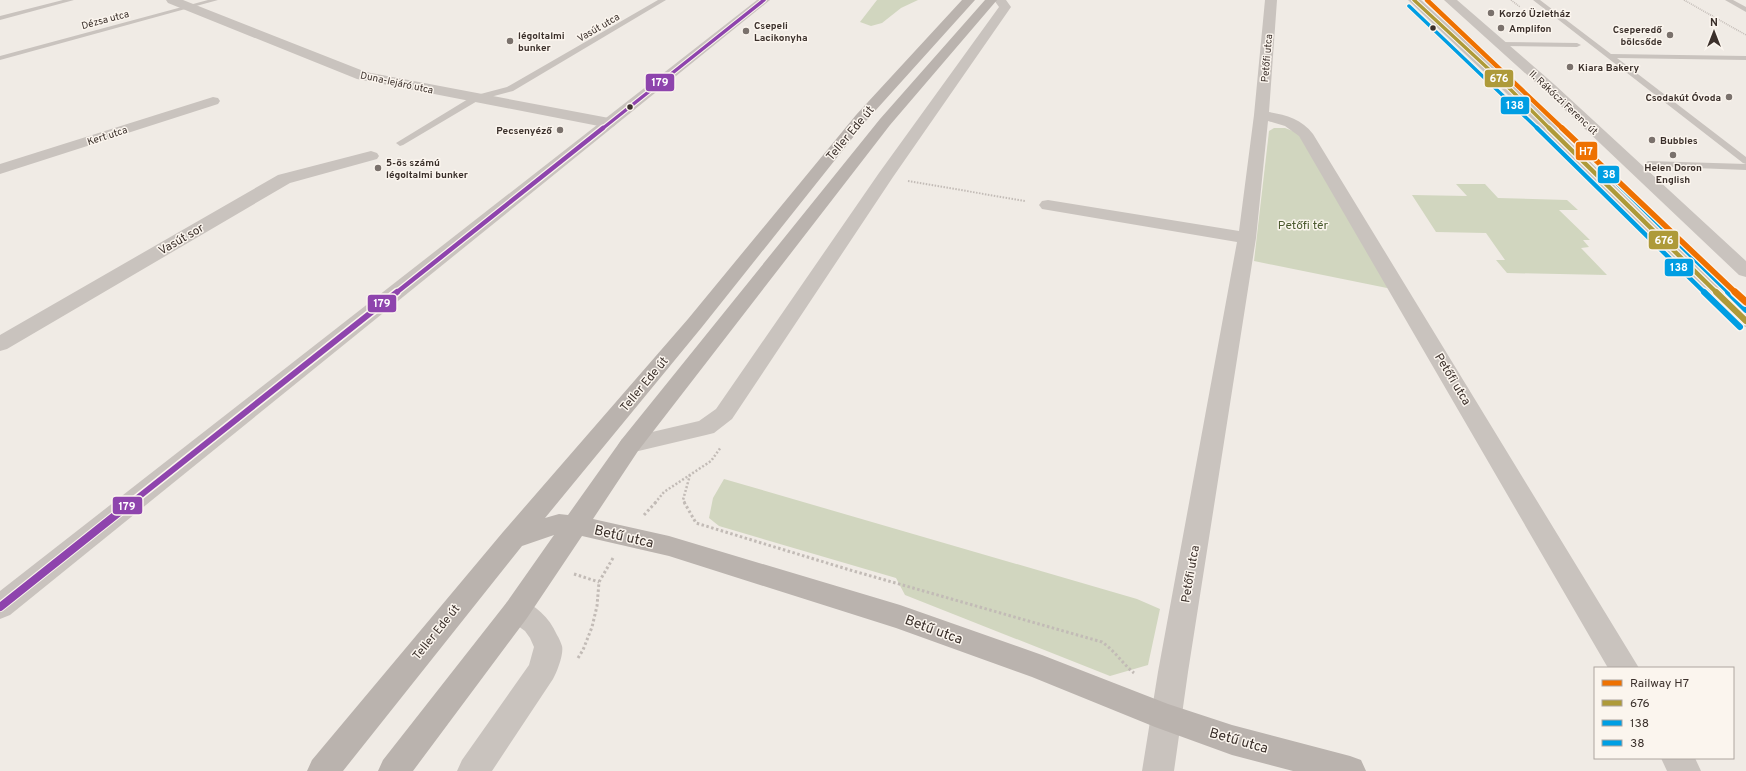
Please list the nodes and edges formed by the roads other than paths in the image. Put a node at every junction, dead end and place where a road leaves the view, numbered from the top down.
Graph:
1 (71, 0) edge
2 (172, 0) edge
3 (215, 0) edge
4 (664, 0) edge
5 (764, 0) edge
6 (969, 0) edge
7 (991, 0) edge
8 (1000, 0) edge
9 (1271, 0) edge
10 (1414, 0) edge
11 (1450, 0) edge
12 (1536, 0) edge
13 (1728, 0) edge
14 (190, 7) junction
15 (1746, 10) edge
16 (0, 18) edge
17 (1500, 44) junction
18 (1577, 45) dead end
19 (1609, 56) junction
20 (0, 58) edge
21 (1746, 58) edge
22 (476, 98) junction
23 (214, 101) dead end
24 (1261, 115) junction
25 (609, 123) junction
26 (400, 143) dead end
27 (371, 156) dead end
28 (1746, 161) edge
29 (1648, 164) dead end
30 (1746, 167) edge
31 (0, 169) edge
32 (1048, 205) road end
33 (1247, 238) junction
34 (1728, 255) junction
35 (1746, 265) edge
36 (1746, 271) edge
37 (1746, 321) edge
38 (0, 344) edge
39 (630, 445) junction
40 (576, 525) junction
41 (512, 539) junction
42 (0, 607) edge
43 (517, 610) junction
44 (1623, 667) edge
45 (1166, 717) junction
46 (1678, 759) edge
47 (323, 771) edge
48 (394, 771) edge
49 (473, 771) edge
50 (1158, 771) edge
51 (1350, 771) edge
52 (1685, 771) edge

1 - 16 lane
2 - 14 street, Duna-lejáró utca
3 - 14 lane, Dézsa utca
4 - 22 lane, Vasút utca
5 - 25 street
6 - 41 main road, Teller Ede út
7 - 39 main road, Teller Ede út
8 - 39 street
9 - 24 street, Petőfi utca
10 - 37 street
11 - 17 street, II. Rákóczi Ferenc út
12 - 19 lane
13 - 15 lane
14 - 20 lane, Dézsa utca
14 - 22 street, Duna-lejáró utca
17 - 18 lane
17 - 34 street, II. Rákóczi Ferenc út
19 - 21 lane
19 - 28 lane
22 - 25 street, Duna-lejáró utca
22 - 26 lane
23 - 31 street, Kert utca
24 - 33 street, Petőfi utca
24 - 44 street, Petőfi utca
25 - 42 street
27 - 38 street, Vasút sor
29 - 30 lane
32 - 33 street
33 - 45 street, Petőfi utca
34 - 35 lane
34 - 36 street, II. Rákóczi Ferenc út
39 - 40 main road, Teller Ede út
40 - 41 main road, Betű utca
40 - 43 main road, Teller Ede út
40 - 45 main road, Betű utca
41 - 47 main road, Teller Ede út
43 - 48 main road, Teller Ede út
43 - 49 street
45 - 50 street, Petőfi utca
45 - 51 main road, Betű utca
46 - 52 street

